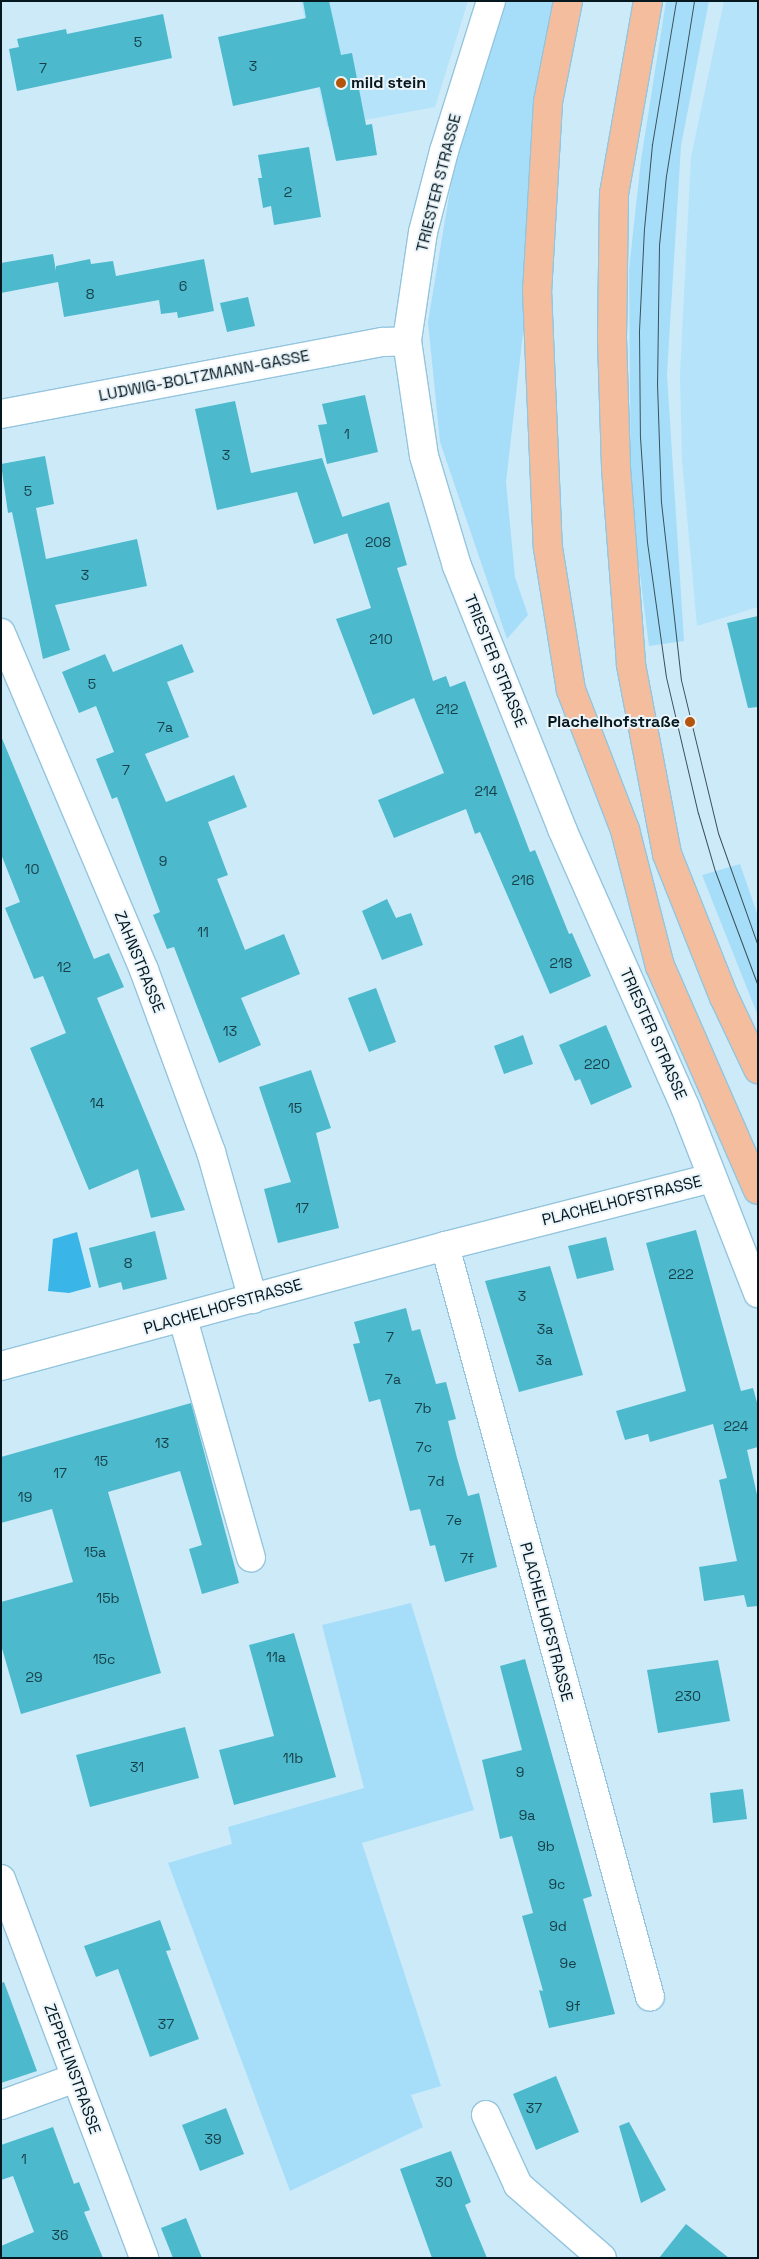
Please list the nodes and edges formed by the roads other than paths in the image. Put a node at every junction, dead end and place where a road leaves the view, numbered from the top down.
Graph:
1 (492, 1) edge
2 (568, 1) edge
3 (648, 1) edge
4 (407, 341) junction
5 (1, 414) edge
6 (1, 633) edge
7 (758, 1069) edge
8 (711, 1178) junction
9 (758, 1190) edge
10 (445, 1246) junction
11 (758, 1293) edge
12 (253, 1299) junction
13 (183, 1319) junction
14 (1, 1366) edge
15 (251, 1557) dead end
16 (1, 1879) edge
17 (650, 1997) dead end
18 (75, 2078) junction
19 (1, 2105) edge
20 (486, 2115) dead end
21 (144, 2258) edge
22 (602, 2258) edge

1 - 4 street, TRIESTER STRASSE
2 - 9 main road, TRIESTER STRASSE
3 - 7 main road
4 - 5 street, LUDWIG-BOLTZMANN-GASSE
4 - 8 street, TRIESTER STRASSE
6 - 12 street, ZAHNSTRASSE
8 - 10 street, PLACHELHOFSTRASSE
8 - 11 street, TRIESTER STRASSE
10 - 12 street, PLACHELHOFSTRASSE
10 - 17 street, PLACHELHOFSTRASSE
12 - 13 street, PLACHELHOFSTRASSE
13 - 14 street, PLACHELHOFSTRASSE
13 - 15 street
16 - 18 street, ZEPPELINSTRASSE
18 - 19 street
18 - 21 street, ZEPPELINSTRASSE
20 - 22 street

